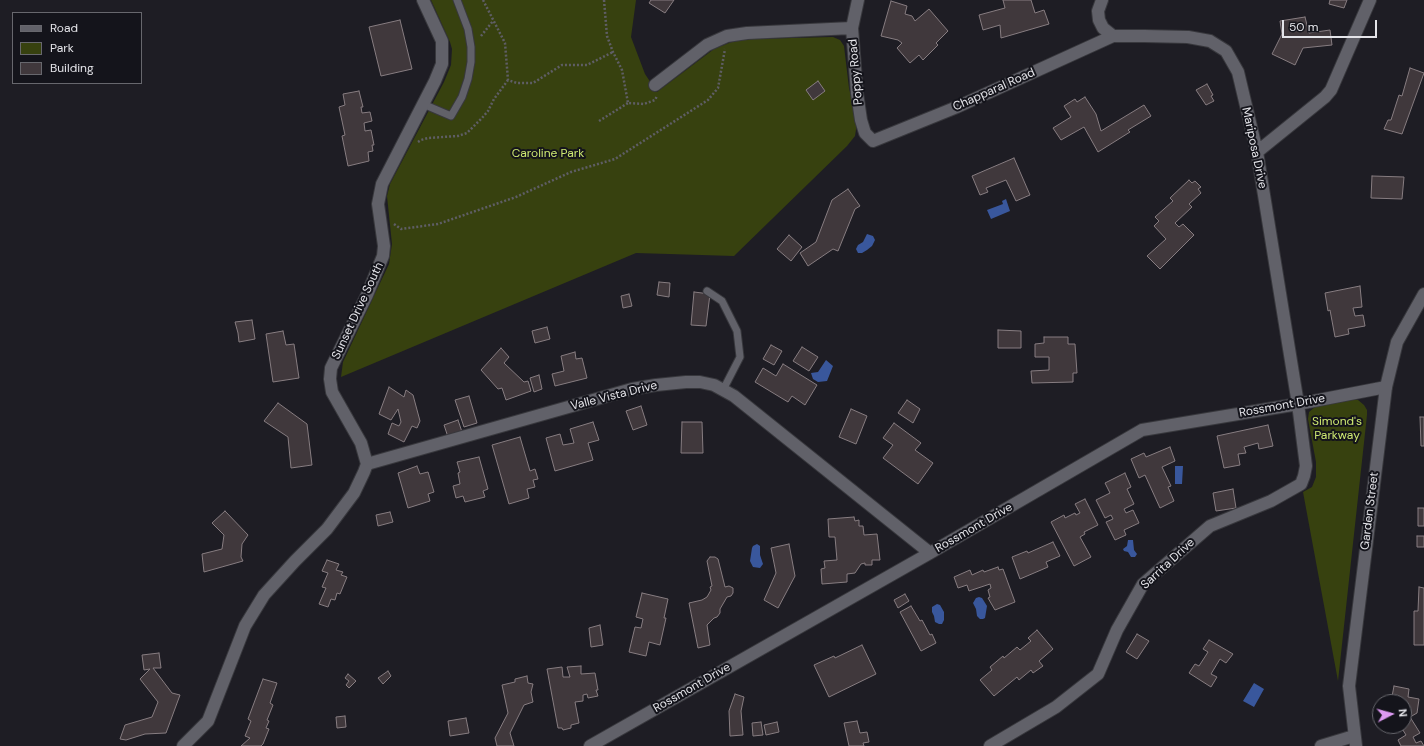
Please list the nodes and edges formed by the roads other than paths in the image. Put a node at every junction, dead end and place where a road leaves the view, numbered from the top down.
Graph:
1 (422, 0) edge
2 (457, 0) edge
3 (858, 0) edge
4 (1102, 0) edge
5 (1370, 0) edge
6 (852, 28) junction
7 (1113, 36) junction
8 (655, 85) road end
9 (423, 104) junction
10 (873, 141) joint
11 (1256, 152) junction
12 (707, 291) dead end
13 (1424, 294) edge
14 (1386, 387) junction
15 (723, 390) junction
16 (1298, 404) junction
17 (367, 464) junction
18 (930, 553) junction
19 (1355, 741) edge
20 (183, 746) edge
21 (590, 746) edge
22 (990, 746) edge
23 (1321, 746) edge

1 - 9 street, Sunset Drive South
2 - 9 lane
3 - 6 street, Poppy Road
4 - 7 street
5 - 11 street
6 - 8 street
6 - 10 street, Poppy Road
7 - 10 street, Chapparal Road
7 - 11 street, Mariposa Drive
9 - 17 street, Sunset Drive South
11 - 16 street, Mariposa Drive
12 - 15 lane
13 - 14 street, Garden Street
14 - 16 street, Rossmont Drive
14 - 19 street, Garden Street
15 - 17 street, Valle Vista Drive
15 - 18 street, Valle Vista Drive
16 - 18 street, Rossmont Drive
16 - 22 street, Sarrita Drive
17 - 20 street
18 - 21 street, Rossmont Drive
19 - 23 street

